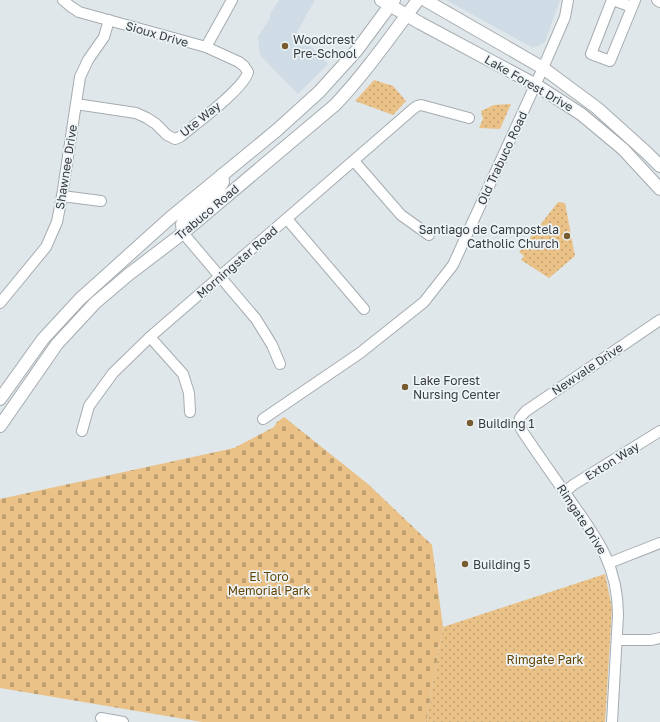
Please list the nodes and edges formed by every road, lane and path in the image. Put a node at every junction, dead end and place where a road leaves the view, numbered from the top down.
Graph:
1 (63, 0) edge
2 (232, 0) edge
3 (418, 0) edge
4 (425, 0) edge
5 (568, 0) edge
6 (612, 0) edge
7 (657, 0) edge
8 (388, 2) edge
9 (660, 2) edge
10 (633, 4) edge
11 (406, 16) junction
12 (109, 20) junction
13 (206, 47) junction
14 (543, 68) junction
15 (248, 72) joint
16 (536, 85) junction
17 (76, 104) junction
18 (469, 118) dead end
19 (354, 161) junction
20 (660, 166) edge
21 (222, 175) junction
22 (660, 189) edge
23 (62, 196) junction
24 (101, 201) dead end
25 (287, 219) junction
26 (183, 233) junction
27 (430, 235) dead end
28 (220, 276) junction
29 (0, 303) edge
30 (364, 309) dead end
31 (660, 320) edge
32 (150, 337) junction
33 (280, 364) dead end
34 (0, 399) edge
35 (190, 412) dead end
36 (263, 419) dead end
37 (518, 422) joint
38 (0, 426) edge
39 (82, 431) dead end
40 (660, 431) edge
41 (565, 492) junction
42 (660, 543) edge
43 (609, 563) junction
44 (660, 638) edge
45 (617, 640) junction
46 (101, 718) dead end
47 (123, 722) edge
48 (612, 722) edge

1 - 12 street, Sioux Drive
2 - 13 street
3 - 11 main road, Trabuco Road
4 - 14 main road, Lake Forest Drive
5 - 14 street, Old Trabuco Road
6 - 10 street
6 - 10 street
7 - 9 street
8 - 11 main road, Lake Forest Drive
8 - 21 main road, Trabuco Road
11 - 16 main road, Lake Forest Drive
11 - 26 main road, Trabuco Road
12 - 13 street, Sioux Drive
12 - 17 street, Shawnee Drive
13 - 15 street, Sioux Drive
14 - 16 street, Old Trabuco Road
14 - 20 main road, Lake Forest Drive
15 - 17 street, Ute Way
16 - 22 main road, Lake Forest Drive
16 - 36 street, Old Trabuco Road
17 - 23 street, Shawnee Drive
18 - 19 street, Morningstar Road
19 - 25 street, Morningstar Road
19 - 27 street
21 - 26 main road
21 - 34 main road, Trabuco Road
23 - 24 street
23 - 29 street, Shawnee Drive
25 - 28 street, Morningstar Road
25 - 30 street
26 - 28 street
26 - 38 main road, Trabuco Road
28 - 32 street, Morningstar Road
28 - 33 street
31 - 37 street, Newvale Drive
32 - 35 street
32 - 39 street, Morningstar Road
37 - 41 street, Rimgate Drive
40 - 41 street, Exton Way
41 - 43 street, Rimgate Drive
42 - 43 street
43 - 45 street, Rimgate Drive
44 - 45 street
45 - 48 street, Rimgate Drive
46 - 47 street

